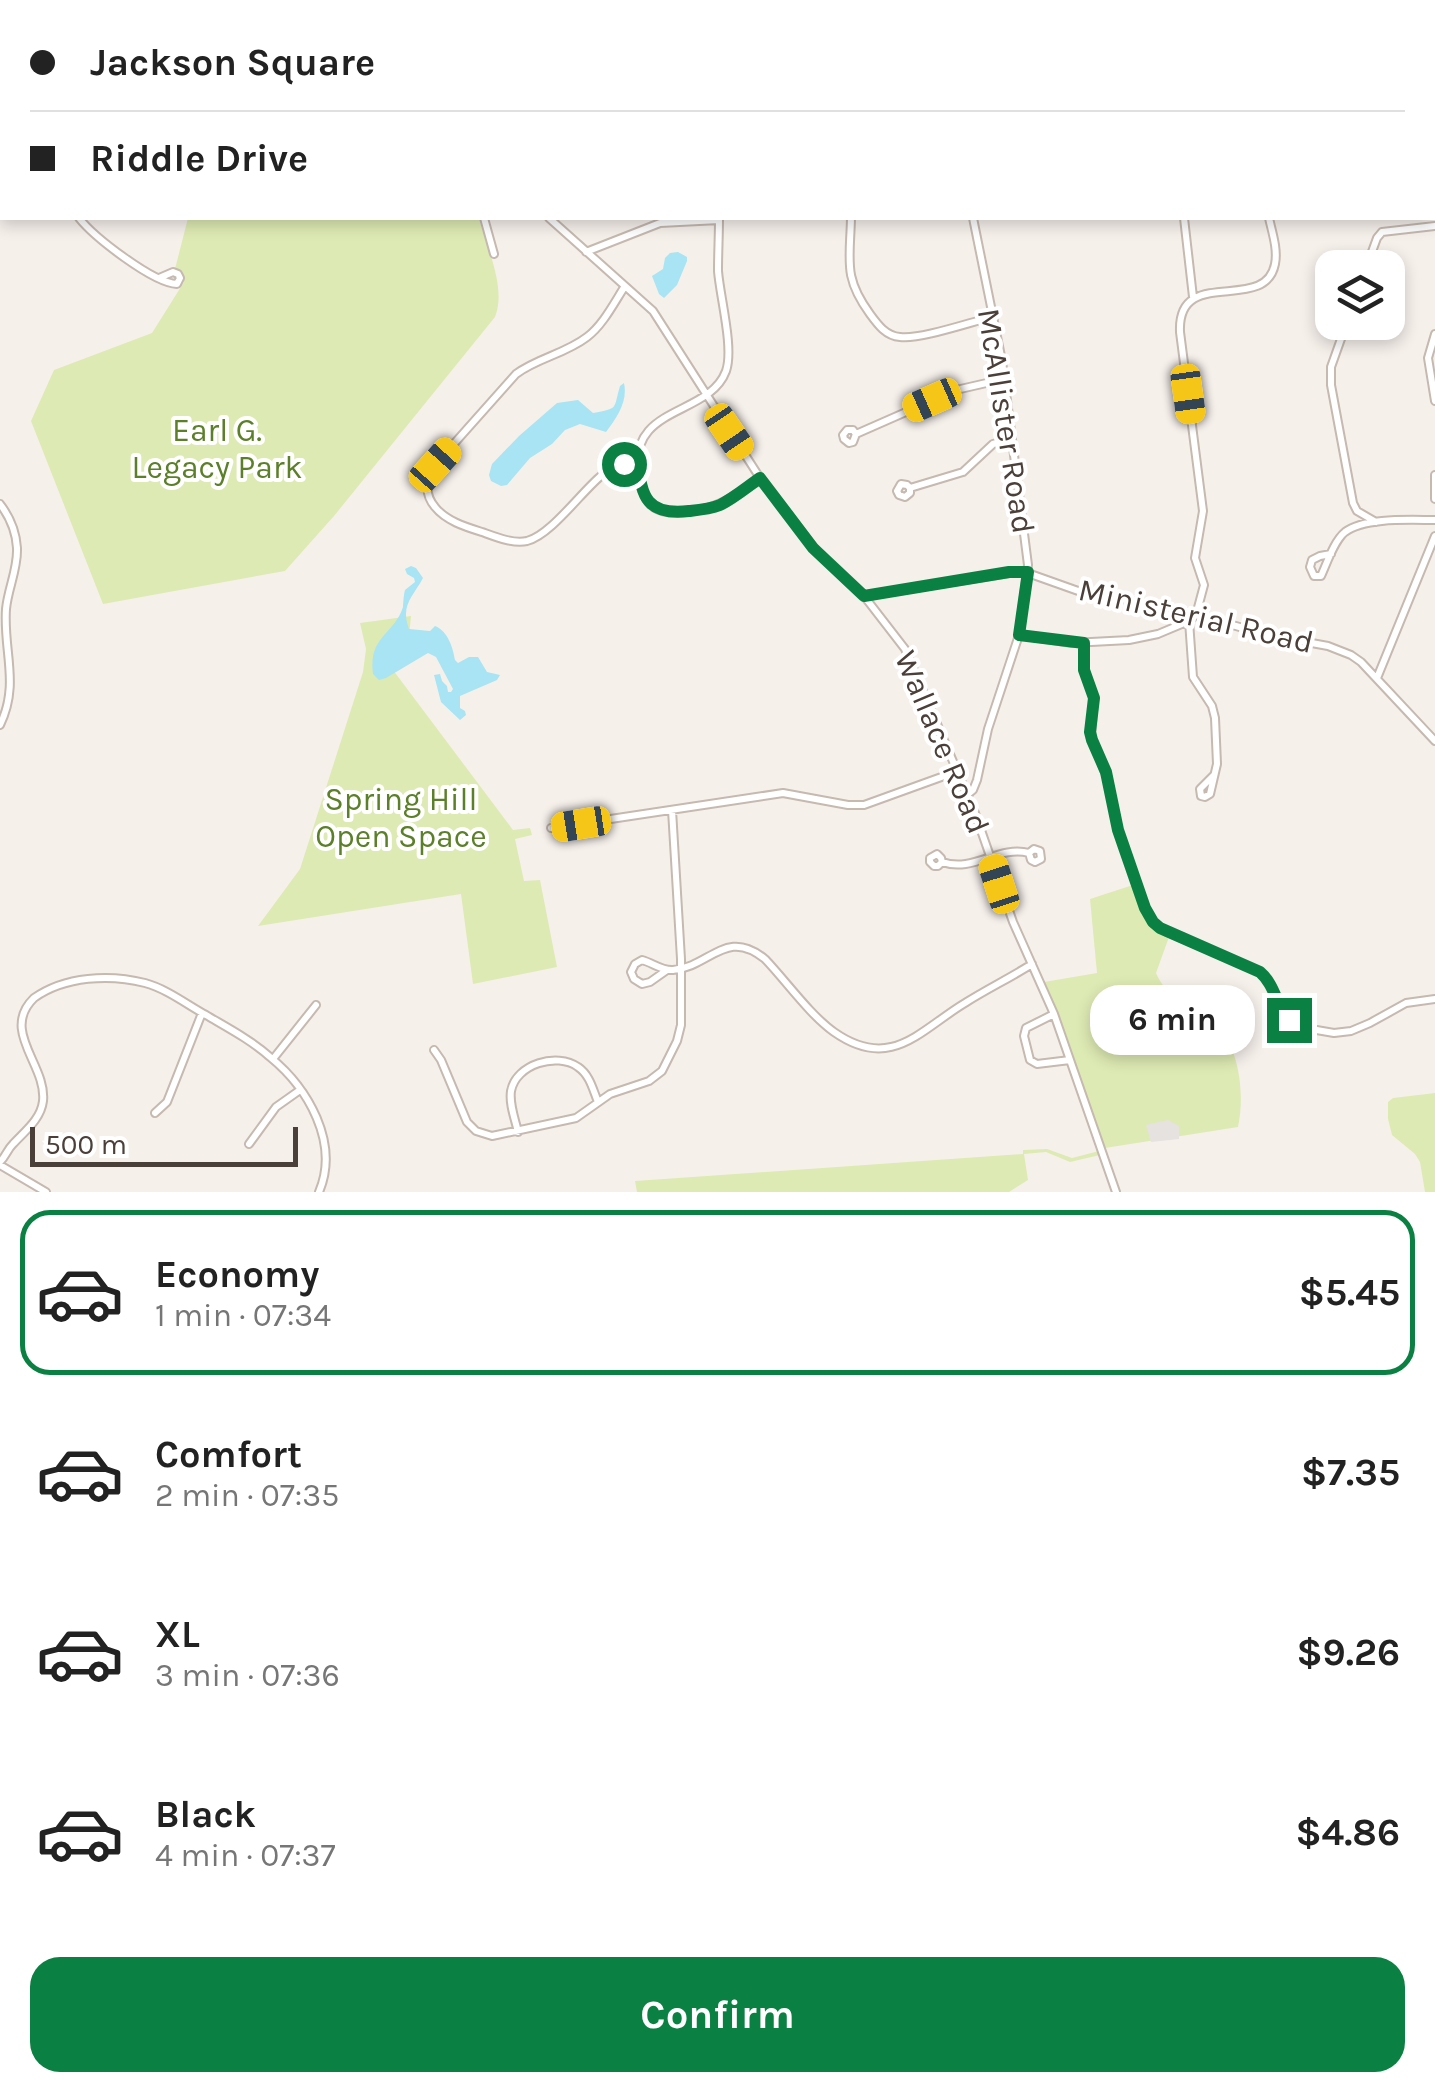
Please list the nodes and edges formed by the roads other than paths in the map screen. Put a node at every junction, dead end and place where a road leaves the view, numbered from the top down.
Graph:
1 (80, 220) edge
2 (485, 220) edge
3 (551, 220) edge
4 (690, 220) edge
5 (719, 220) edge
6 (851, 220) edge
7 (973, 220) edge
8 (1184, 220) edge
9 (1269, 220) edge
10 (1435, 226) edge
11 (1372, 250) edge
12 (586, 252) junction
13 (494, 254) dead end
14 (159, 278) dead end
15 (625, 286) junction
16 (1192, 298) junction
17 (992, 317) junction
18 (1435, 334) edge
19 (1340, 340) edge
20 (1004, 379) junction
21 (706, 395) junction
22 (1435, 402) edge
23 (856, 434) dead end
24 (1010, 439) junction
25 (638, 460) junction
26 (1435, 474) edge
27 (760, 478) junction
28 (910, 488) dead end
29 (1435, 498) edge
30 (0, 504) edge
31 (1435, 520) edge
32 (1376, 522) junction
33 (1435, 536) edge
34 (1331, 554) dead end
35 (1028, 572) junction
36 (864, 596) junction
37 (3, 607) edge
38 (1196, 615) junction
39 (1188, 621) junction
40 (1019, 635) junction
41 (1084, 643) junction
42 (1377, 678) junction
43 (0, 725) edge
44 (1435, 741) edge
45 (958, 771) junction
46 (1214, 775) dead end
47 (967, 795) junction
48 (672, 810) junction
49 (551, 828) dead end
50 (1029, 852) dead end
51 (990, 857) junction
52 (942, 862) dead end
53 (1032, 964) junction
54 (682, 968) junction
55 (668, 970) junction
56 (1020, 972) junction
57 (1037, 976) junction
58 (1435, 999) edge
59 (316, 1005) dead end
60 (202, 1013) junction
61 (1054, 1014) junction
62 (434, 1050) dead end
63 (274, 1060) junction
64 (1070, 1060) junction
65 (300, 1090) junction
66 (598, 1102) junction
67 (154, 1113) dead end
68 (518, 1132) junction
69 (249, 1144) dead end
70 (2, 1157) edge
71 (46, 1192) edge
72 (319, 1192) edge
73 (1116, 1192) edge

1 - 14 street
2 - 13 street
3 - 12 street, Wallace Road
4 - 12 street
5 - 21 street
6 - 17 street
7 - 17 street, McAllister Road
8 - 16 street
9 - 16 street
10 - 11 street
12 - 15 street, Wallace Road
15 - 21 street, Wallace Road
15 - 25 street
16 - 38 street
17 - 20 street, McAllister Road
18 - 22 street
19 - 32 street
20 - 23 street
20 - 24 street, McAllister Road
21 - 25 street
21 - 27 street, Wallace Road
24 - 28 street
24 - 35 street, McAllister Road
25 - 27 street
26 - 29 street
27 - 36 street, Wallace Road
30 - 37 street
31 - 32 street
32 - 34 street
33 - 42 street
35 - 36 street, Ministerial Road
35 - 38 street, Ministerial Road
35 - 40 street, McAllister Road
36 - 45 street, Wallace Road
37 - 43 street
38 - 39 street
38 - 42 street, Ministerial Road
39 - 41 street
39 - 46 street
40 - 41 street
40 - 47 street, McAllister Road
41 - 58 street
42 - 44 street, Ministerial Road
45 - 47 street, Wallace Road
45 - 48 street
47 - 51 street, Wallace Road
48 - 49 street
48 - 54 street
50 - 51 street
51 - 52 street
51 - 53 street, Wallace Road
53 - 56 street
53 - 57 street, Wallace Road
54 - 55 street
54 - 56 street
54 - 66 street
55 - 55 street
56 - 57 street
57 - 61 street, Wallace Road
59 - 63 street
60 - 63 street
60 - 67 street
60 - 70 street
61 - 64 street, Wallace Road
61 - 64 street
62 - 68 street
63 - 65 street
64 - 73 street, Wallace Road
65 - 69 street
65 - 72 street
66 - 68 street
66 - 68 street
70 - 71 street

